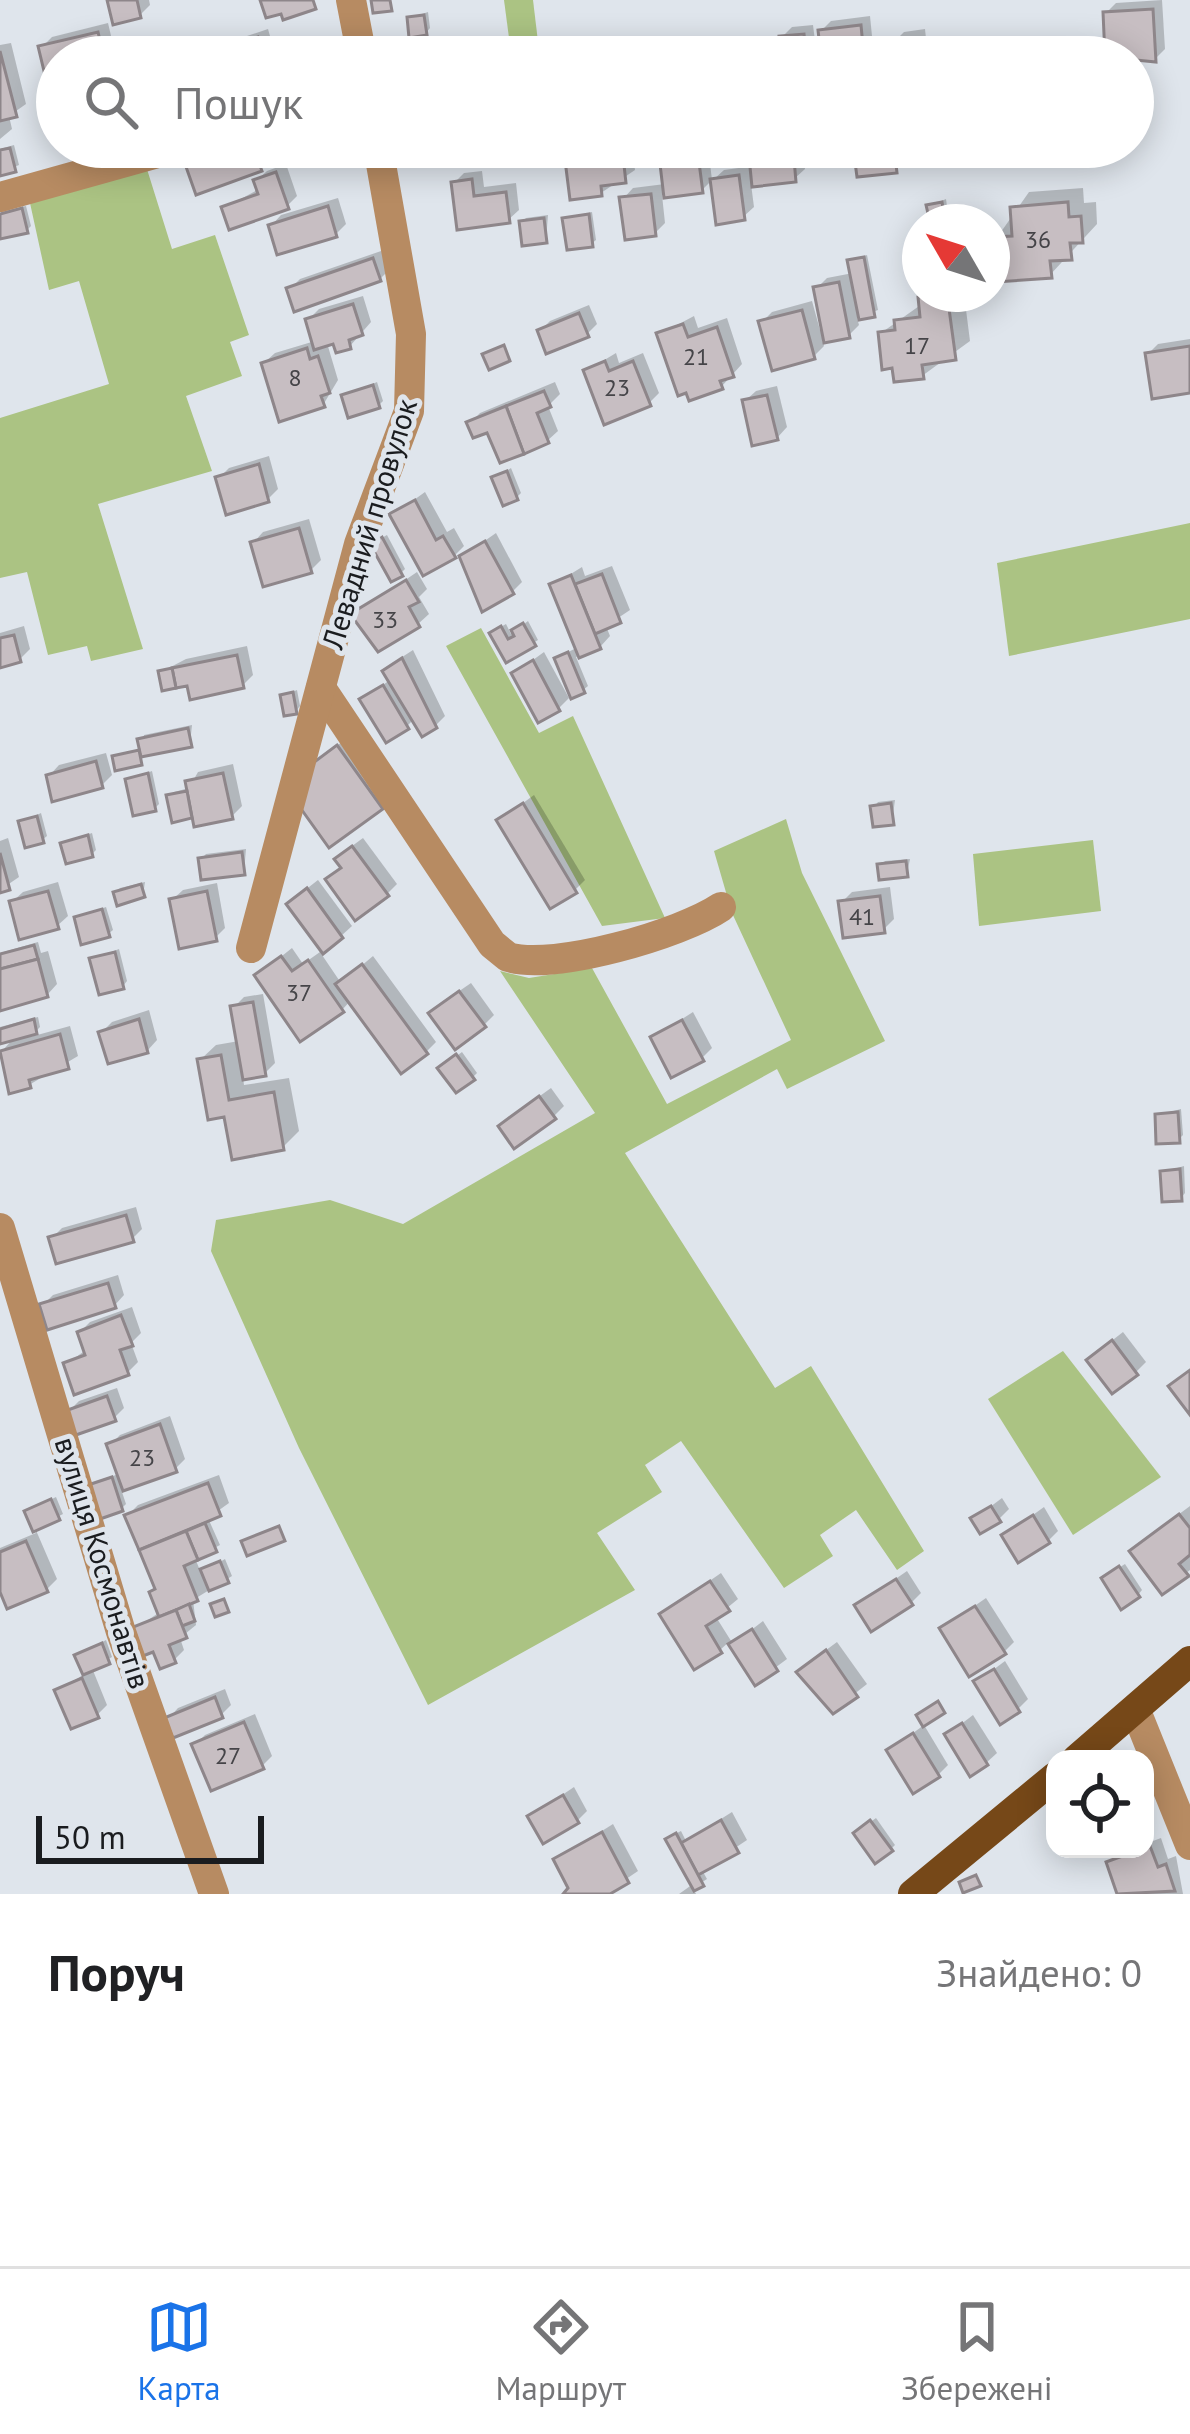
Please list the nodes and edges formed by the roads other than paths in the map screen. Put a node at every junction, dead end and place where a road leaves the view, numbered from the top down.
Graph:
1 (351, 0) edge
2 (358, 36) edge
3 (104, 168) edge
4 (382, 168) edge
5 (0, 197) edge
6 (321, 688) junction
7 (722, 907) dead end
8 (251, 948) dead end
9 (0, 1228) edge
10 (1190, 1661) edge
11 (1136, 1711) junction
12 (1088, 1750) edge
13 (1046, 1784) edge
14 (1190, 1844) edge
15 (214, 1894) edge
16 (913, 1894) edge

1 - 2 street
3 - 5 street
4 - 6 street, Левадний провулок
6 - 7 street, Левадний провулок
6 - 8 street, Левадний провулок
9 - 15 street, вулиця Космонавтів
10 - 11 main road
11 - 12 main road
11 - 14 street
13 - 16 main road

